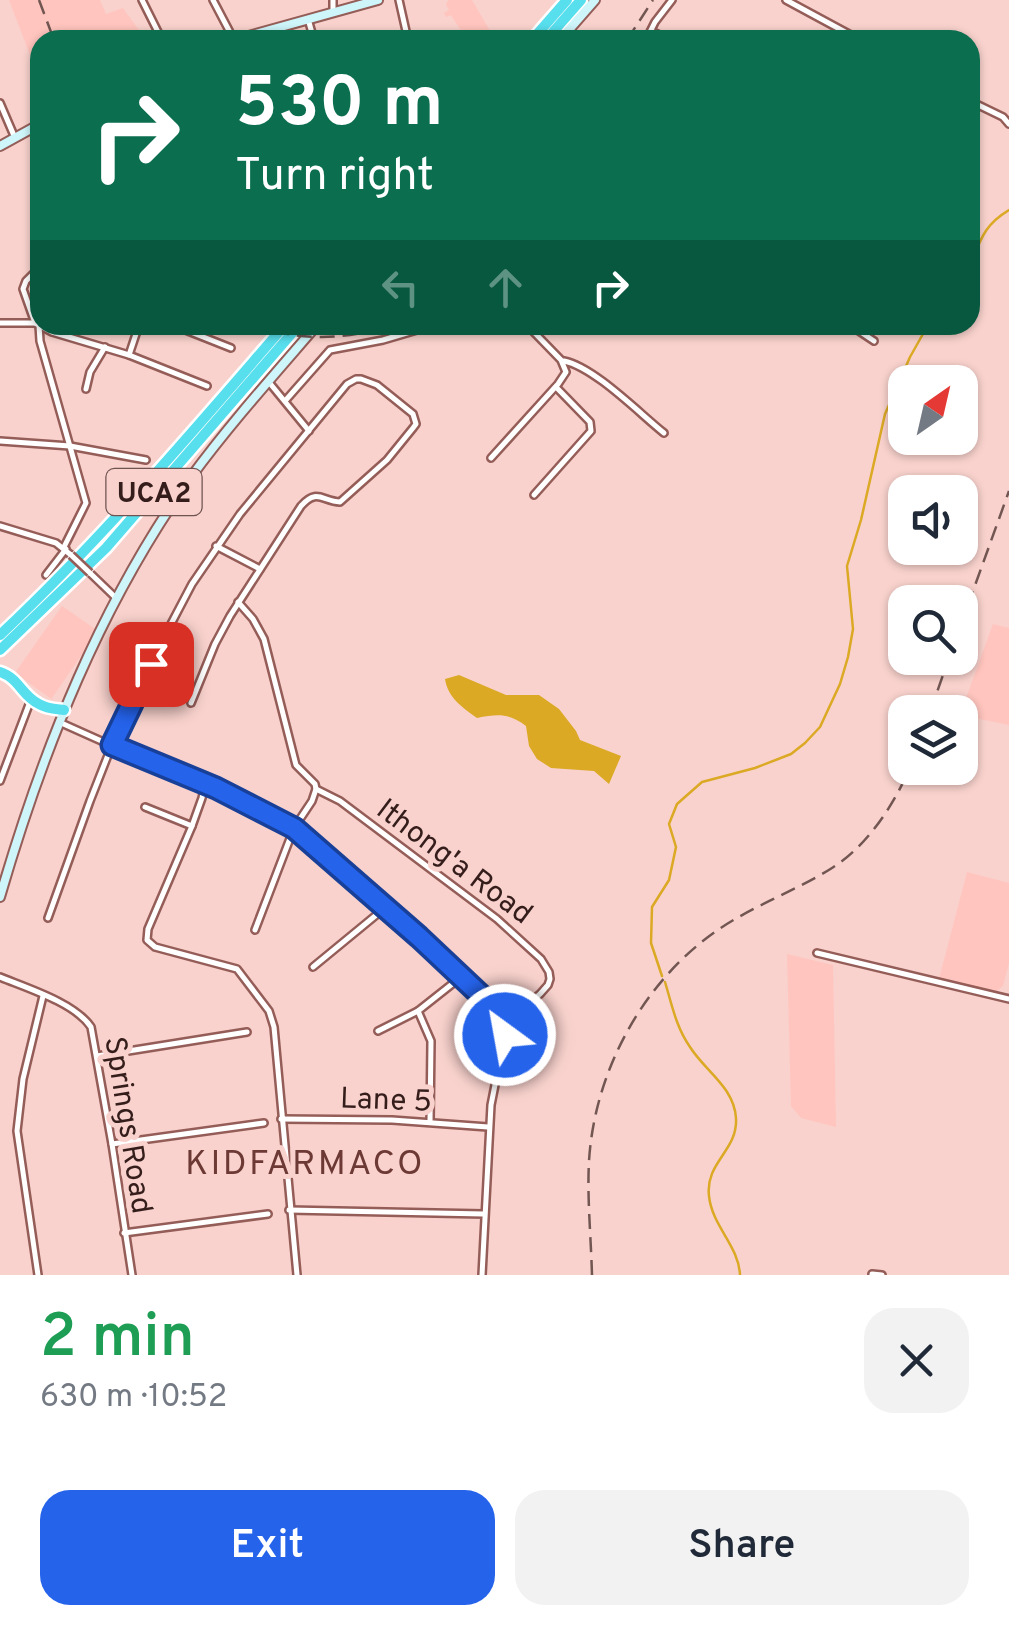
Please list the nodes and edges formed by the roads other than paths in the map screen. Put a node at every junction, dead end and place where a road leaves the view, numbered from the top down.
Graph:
1 (142, 0) edge
2 (214, 0) edge
3 (332, 0) edge
4 (378, 0) edge
5 (399, 0) edge
6 (567, 0) edge
7 (581, 0) edge
8 (596, 0) edge
9 (672, 0) edge
10 (786, 0) edge
11 (333, 13) junction
12 (308, 18) junction
13 (157, 30) edge
14 (229, 30) edge
15 (268, 30) edge
16 (311, 30) edge
17 (406, 30) edge
18 (541, 30) edge
19 (555, 30) edge
20 (569, 30) edge
21 (652, 30) edge
22 (842, 30) edge
23 (0, 103) edge
24 (980, 106) edge
25 (1009, 124) edge
26 (30, 130) edge
27 (15, 138) junction
28 (0, 146) edge
29 (30, 278) edge
30 (30, 306) edge
31 (0, 324) edge
32 (30, 324) edge
33 (39, 335) edge
34 (63, 335) edge
35 (135, 335) edge
36 (198, 335) edge
37 (276, 335) edge
38 (290, 335) edge
39 (308, 335) edge
40 (400, 335) edge
41 (536, 335) edge
42 (865, 335) edge
43 (874, 341) dead end
44 (105, 347) junction
45 (231, 348) dead end
46 (129, 355) junction
47 (561, 360) junction
48 (268, 381) junction
49 (207, 386) dead end
50 (556, 386) junction
51 (86, 389) dead end
52 (285, 401) junction
53 (310, 431) junction
54 (664, 433) dead end
55 (0, 440) edge
56 (70, 446) junction
57 (491, 458) dead end
58 (146, 460) dead end
59 (534, 495) dead end
60 (0, 526) edge
61 (216, 546) junction
62 (67, 551) junction
63 (260, 569) junction
64 (46, 576) dead end
65 (116, 598) junction
66 (238, 602) junction
67 (0, 635) edge
68 (0, 650) edge
69 (0, 672) edge
70 (32, 699) junction
71 (190, 702) dead end
72 (64, 710) junction
73 (59, 722) junction
74 (112, 745) junction
75 (0, 781) edge
76 (205, 784) junction
77 (316, 789) junction
78 (145, 807) dead end
79 (192, 826) junction
80 (294, 828) junction
81 (0, 897) edge
82 (386, 908) junction
83 (48, 918) dead end
84 (254, 930) dead end
85 (817, 954) dead end
86 (313, 967) dead end
87 (0, 977) edge
88 (460, 977) junction
89 (43, 996) junction
90 (1009, 1000) edge
91 (418, 1010) junction
92 (506, 1024) junction
93 (378, 1031) dead end
94 (247, 1032) dead end
95 (96, 1056) junction
96 (282, 1119) junction
97 (264, 1122) dead end
98 (430, 1122) junction
99 (490, 1127) junction
100 (112, 1144) junction
101 (290, 1210) junction
102 (268, 1214) dead end
103 (484, 1214) junction
104 (124, 1233) junction
105 (872, 1274) edge
106 (38, 1275) edge
107 (132, 1275) edge
108 (297, 1275) edge
109 (482, 1275) edge
110 (882, 1275) edge

1 - 13 street
2 - 14 street
3 - 11 street
4 - 11 main road
5 - 17 street
6 - 18 highway
7 - 19 highway
8 - 20 main road
9 - 21 street
10 - 22 street
11 - 12 main road
12 - 15 main road
12 - 16 street
23 - 27 street
24 - 25 street
26 - 27 main road
27 - 28 main road
29 - 30 street
31 - 32 street
33 - 56 street
34 - 44 street
35 - 46 street
36 - 45 street
37 - 67 highway, UCA2
38 - 68 highway, UCA2
39 - 48 main road
40 - 52 street
41 - 47 street
42 - 43 street
44 - 46 street
44 - 51 street
46 - 49 street
47 - 50 street
47 - 54 street
48 - 52 street
48 - 65 main road
50 - 57 street
50 - 59 street
52 - 53 street
53 - 61 street
53 - 63 street
55 - 56 street
56 - 58 street
56 - 62 street
60 - 62 street
61 - 63 street
61 - 74 street
62 - 64 street
62 - 65 street, bridge
63 - 66 street
65 - 72 main road
66 - 71 street
66 - 77 street
69 - 70 highway
70 - 72 highway
70 - 75 street
72 - 73 main road
73 - 74 street
73 - 81 main road
74 - 76 street
74 - 83 street
76 - 79 street
76 - 80 street
77 - 80 street
77 - 92 street, Ithong'a Road
78 - 79 street
79 - 96 street
80 - 82 street
80 - 84 street
82 - 86 street
82 - 88 street
85 - 90 street
87 - 89 street, Springs Road
88 - 91 street
88 - 92 street
89 - 95 street, Springs Road
89 - 106 street
91 - 93 street
91 - 98 street
92 - 99 street
94 - 95 street
95 - 100 street, Springs Road
96 - 98 street, Lane 5
96 - 101 street
97 - 100 street
98 - 99 street, Lane 5
99 - 103 street
100 - 104 street, Springs Road
101 - 103 street
101 - 108 street
102 - 104 street
103 - 109 street
104 - 107 street, Springs Road
105 - 110 street

